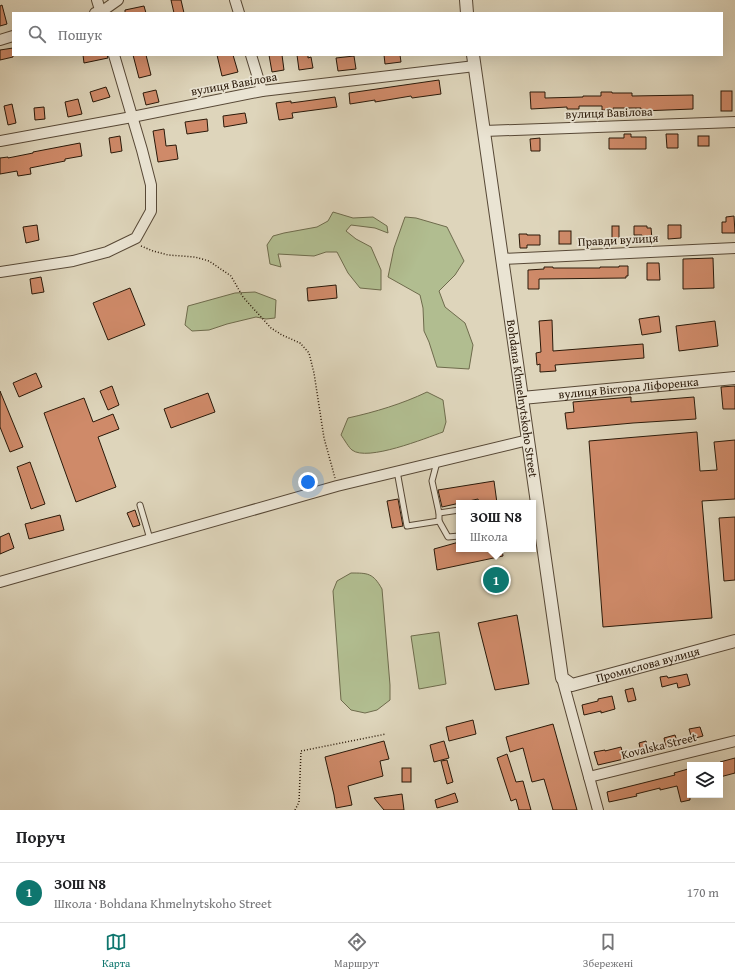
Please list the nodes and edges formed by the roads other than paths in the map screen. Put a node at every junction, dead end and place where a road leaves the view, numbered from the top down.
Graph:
1 (97, 0) edge
2 (118, 0) edge
3 (235, 0) edge
4 (466, 0) edge
5 (99, 12) edge
6 (100, 12) edge
7 (239, 12) edge
8 (467, 12) edge
9 (12, 36) edge
10 (0, 40) edge
11 (114, 56) edge
12 (251, 56) edge
13 (474, 60) edge
14 (262, 91) junction
15 (132, 117) junction
16 (735, 122) edge
17 (484, 131) junction
18 (0, 141) edge
19 (735, 248) edge
20 (502, 259) junction
21 (0, 272) edge
22 (735, 378) edge
23 (522, 398) junction
24 (528, 440) junction
25 (437, 462) junction
26 (397, 471) junction
27 (140, 505) dead end
28 (456, 510) edge
29 (439, 513) junction
30 (439, 521) junction
31 (456, 536) edge
32 (150, 539) junction
33 (0, 582) edge
34 (735, 641) edge
35 (562, 678) junction
36 (735, 741) edge
37 (589, 777) junction
38 (598, 810) edge

1 - 5 street
2 - 6 street
3 - 7 street
4 - 8 street
9 - 10 street
11 - 15 street
12 - 14 street
13 - 14 street, вулиця Вавілова
13 - 17 street, Bohdana Khmelnytskoho Street
14 - 15 street, вулиця Вавілова
15 - 18 street, вулиця Вавілова
15 - 21 street
16 - 17 street, вулиця Вавілова
17 - 20 street, Bohdana Khmelnytskoho Street
19 - 20 street, Правди вулиця
20 - 23 street, Bohdana Khmelnytskoho Street
22 - 23 street, вулиця Віктора Ліфоренка
23 - 24 street, Bohdana Khmelnytskoho Street
24 - 25 street
24 - 35 street, Bohdana Khmelnytskoho Street
25 - 26 street
25 - 29 lane
26 - 30 lane
26 - 32 street
27 - 32 lane
28 - 29 lane
29 - 30 lane
30 - 31 lane
32 - 33 street
34 - 35 street, Промислова вулиця
35 - 37 street, Bohdana Khmelnytskoho Street
36 - 37 street, Kovalska Street
37 - 38 street, Bohdana Khmelnytskoho Street

